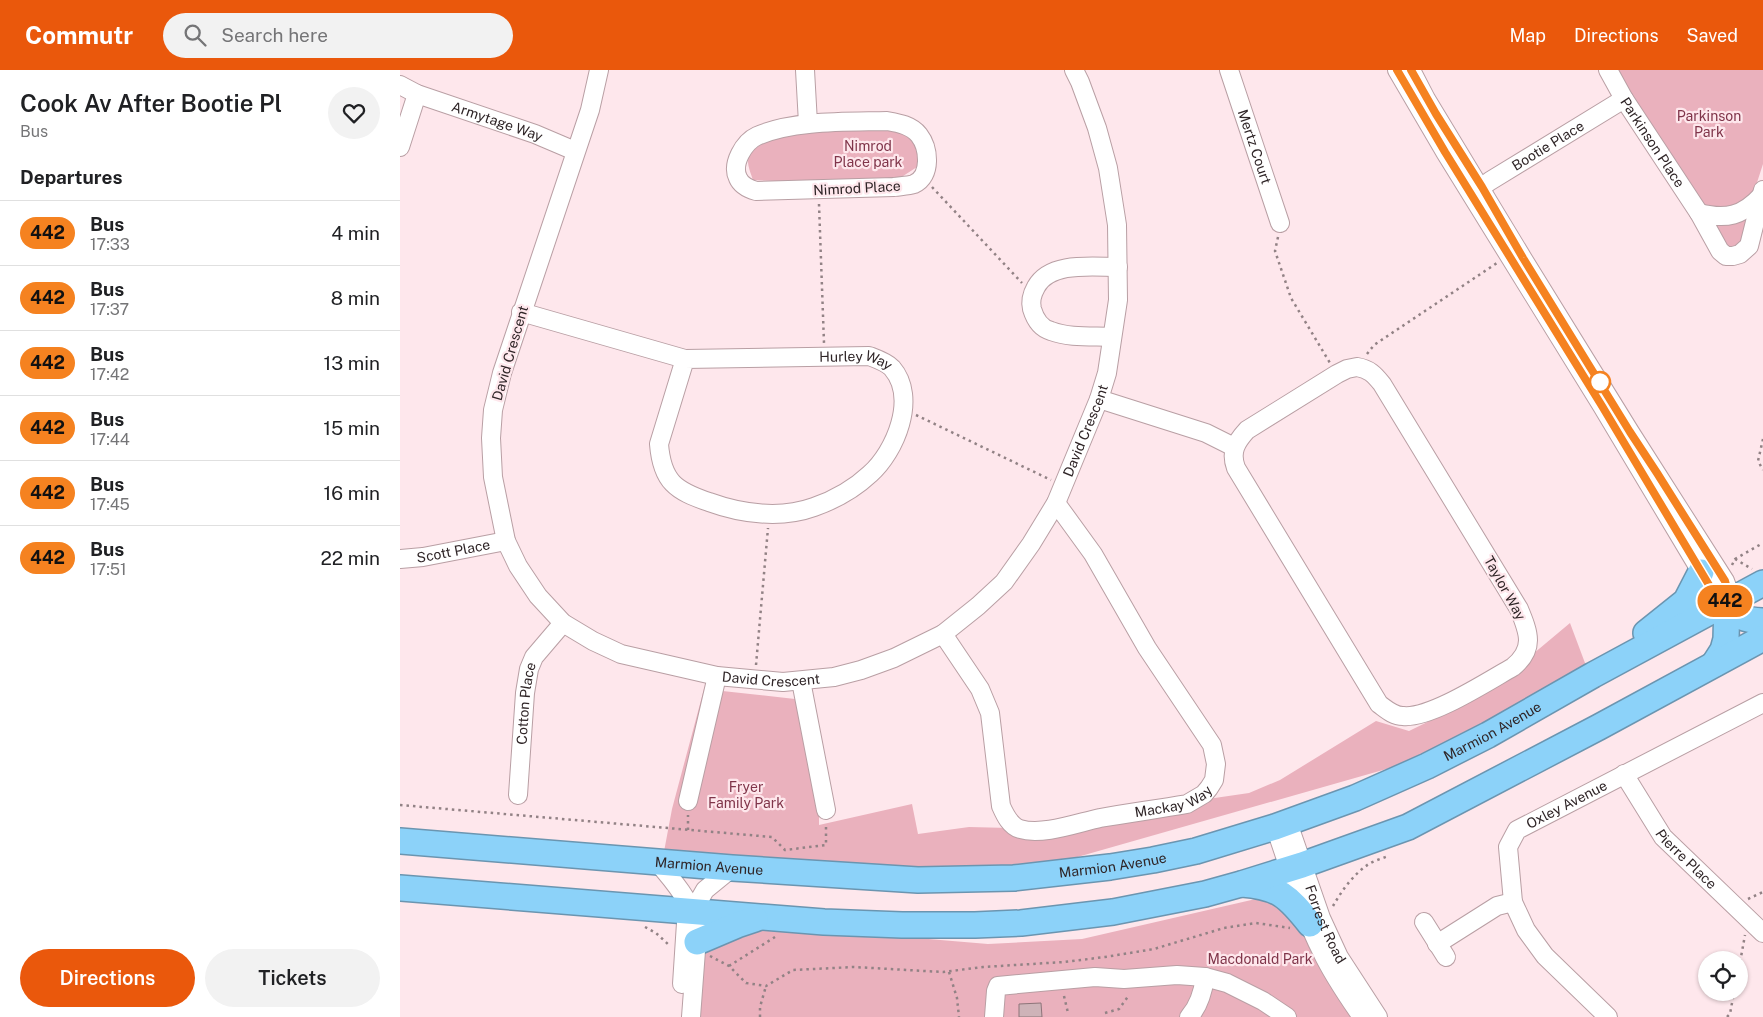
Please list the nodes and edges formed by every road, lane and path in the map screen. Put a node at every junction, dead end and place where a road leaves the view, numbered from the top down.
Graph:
1 (599, 70) edge
2 (805, 70) edge
3 (1074, 70) edge
4 (1229, 70) edge
5 (1397, 70) edge
6 (1411, 70) edge
7 (1608, 70) edge
8 (400, 85) edge
9 (417, 94) junction
10 (1624, 99) junction
11 (808, 123) junction
12 (400, 147) edge
13 (576, 151) junction
14 (922, 178) junction
15 (818, 190) junction
16 (1477, 191) junction
17 (1762, 193) edge
18 (1699, 213) junction
19 (1280, 224) joint
20 (1503, 258) dead end
21 (1118, 267) junction
22 (1032, 293) junction
23 (521, 312) junction
24 (1112, 337) junction
25 (824, 356) junction
26 (684, 359) junction
27 (1357, 368) junction
28 (1337, 374) junction
29 (1100, 399) junction
30 (902, 414) junction
31 (1763, 438) edge
32 (1234, 447) junction
33 (1763, 470) edge
34 (1063, 486) junction
35 (1056, 503) junction
36 (769, 514) junction
37 (506, 541) junction
38 (1763, 543) edge
39 (400, 559) edge
40 (1701, 572) junction
41 (1763, 583) edge
42 (1726, 592) junction
43 (1763, 621) edge
44 (563, 623) junction
45 (943, 634) junction
46 (1763, 638) edge
47 (1714, 664) junction
48 (1593, 675) junction
49 (717, 676) junction
50 (755, 680) junction
51 (801, 681) junction
52 (1763, 703) edge
53 (1624, 774) junction
54 (518, 795) dead end
55 (688, 801) dead end
56 (400, 805) edge
57 (826, 810) joint
58 (1282, 825) junction
59 (400, 841) edge
60 (657, 862) junction
61 (1296, 867) junction
62 (732, 868) junction
63 (1241, 884) junction
64 (400, 888) edge
65 (1513, 902) junction
66 (694, 912) junction
67 (1748, 919) junction
68 (1424, 922) dead end
69 (1310, 924) junction
70 (769, 927) junction
71 (1763, 933) edge
72 (697, 942) junction
73 (1742, 951) edge
74 (949, 972) junction
75 (1205, 977) junction
76 (766, 986) junction
77 (1129, 995) dead end
78 (1064, 996) dead end
79 (1732, 1001) edge
80 (1105, 1012) dead end
81 (1068, 1013) dead end
82 (679, 1017) edge
83 (691, 1017) edge
84 (760, 1017) edge
85 (959, 1017) edge
86 (994, 1017) edge
87 (1188, 1017) edge
88 (1288, 1017) edge
89 (1362, 1017) edge
90 (1378, 1017) edge
91 (1608, 1017) edge
92 (1727, 1017) edge

1 - 13 street, David Crescent
2 - 11 street
3 - 21 street, David Crescent
4 - 19 street, Mertz Court
5 - 16 street
6 - 16 street
7 - 10 street, Parkinson Place
8 - 9 street, Armytage Way
9 - 12 street
9 - 13 street, Armytage Way
10 - 16 street, Bootie Place
10 - 18 street, Parkinson Place
11 - 14 street, Nimrod Place
11 - 15 street, Nimrod Place
13 - 23 street, David Crescent
14 - 15 street, Nimrod Place
14 - 22 path
15 - 25 path
16 - 40 street
16 - 42 street
17 - 18 street, Parkinson Place
17 - 18 street, Parkinson Place
19 - 28 path
20 - 27 path
21 - 22 street
21 - 24 street, David Crescent
22 - 24 street
23 - 26 street, Hurley Way
23 - 37 street, David Crescent
24 - 29 street, David Crescent
25 - 26 street, Hurley Way
25 - 30 street, Hurley Way
26 - 36 street, Hurley Way
27 - 28 street
27 - 32 street, Taylor Way
28 - 32 street
29 - 32 street
29 - 34 street, David Crescent
30 - 34 path
30 - 36 street, Hurley Way
31 - 33 path
34 - 35 street, David Crescent
35 - 45 street, David Crescent
35 - 45 street, Mackay Way
36 - 50 path
37 - 39 street, Scott Place
37 - 44 street, David Crescent
38 - 42 path
40 - 42 street
40 - 48 highway
41 - 42 highway, Marmion Avenue
42 - 43 highway
42 - 47 highway
42 - 48 highway, Marmion Avenue
44 - 49 street, David Crescent
44 - 54 street, Cotton Place
45 - 51 street, David Crescent
46 - 47 highway
47 - 61 highway
48 - 58 highway, Marmion Avenue
49 - 50 street, David Crescent
49 - 55 street
50 - 51 street, David Crescent
51 - 57 street
52 - 53 street, Oxley Avenue
53 - 65 street, Oxley Avenue
53 - 67 street, Pierre Place
56 - 57 path
58 - 61 street, Forrest Road
58 - 62 highway, Marmion Avenue
59 - 60 highway, Marmion Avenue
60 - 62 highway, Marmion Avenue
60 - 66 street
61 - 63 highway
61 - 69 street, Forrest Road
61 - 90 street, Forrest Road
62 - 66 street
63 - 69 highway
63 - 70 highway
64 - 66 highway
65 - 68 street
65 - 91 street, Oxley Avenue
66 - 70 highway
66 - 72 street
66 - 82 street
67 - 71 street, Pierre Place
67 - 73 path
69 - 74 path
69 - 89 street, Forrest Road
70 - 72 highway
70 - 76 path
72 - 83 street
74 - 76 path
74 - 85 path
75 - 86 street
75 - 87 street
75 - 88 street
76 - 84 path
77 - 80 path
78 - 81 path
79 - 92 path

